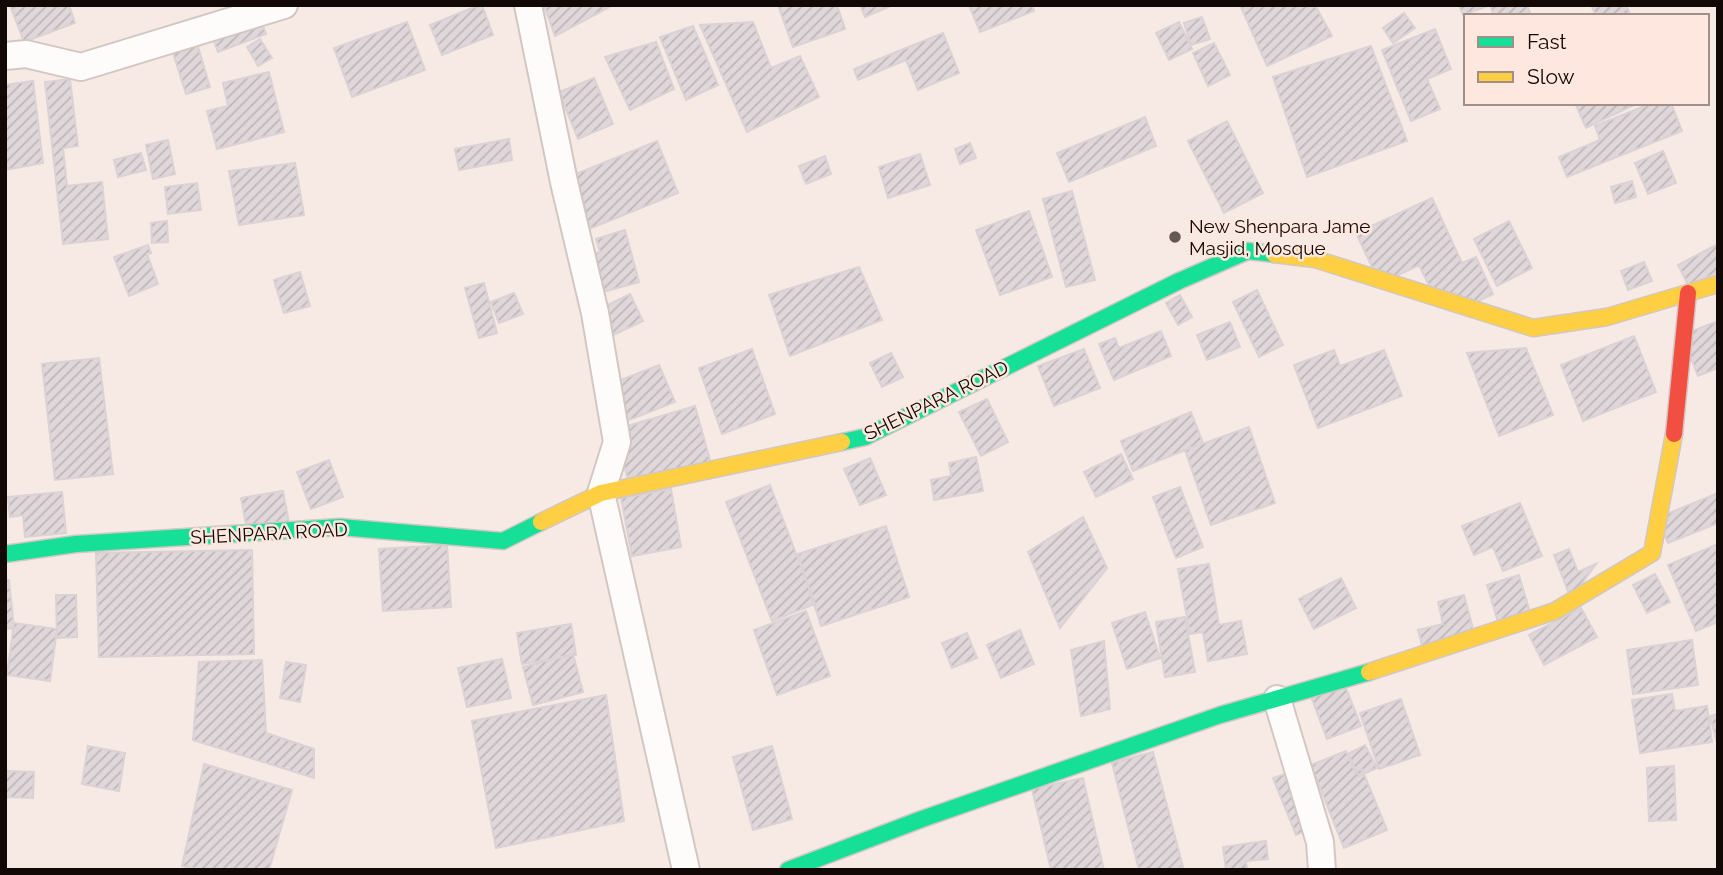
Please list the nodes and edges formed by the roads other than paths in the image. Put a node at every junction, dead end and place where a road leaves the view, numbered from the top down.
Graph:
1 (284, 5) edge
2 (528, 5) edge
3 (5, 56) edge
4 (1718, 284) edge
5 (1688, 293) junction
6 (601, 493) junction
7 (5, 554) edge
8 (1277, 699) junction
9 (686, 870) edge
10 (788, 870) edge
11 (1322, 870) edge

1 - 3 street
2 - 6 street
4 - 5 street, SHENPARA ROAD
5 - 6 street, SHENPARA ROAD
5 - 8 street
6 - 7 street, SHENPARA ROAD
6 - 9 street
8 - 10 street
8 - 11 street

